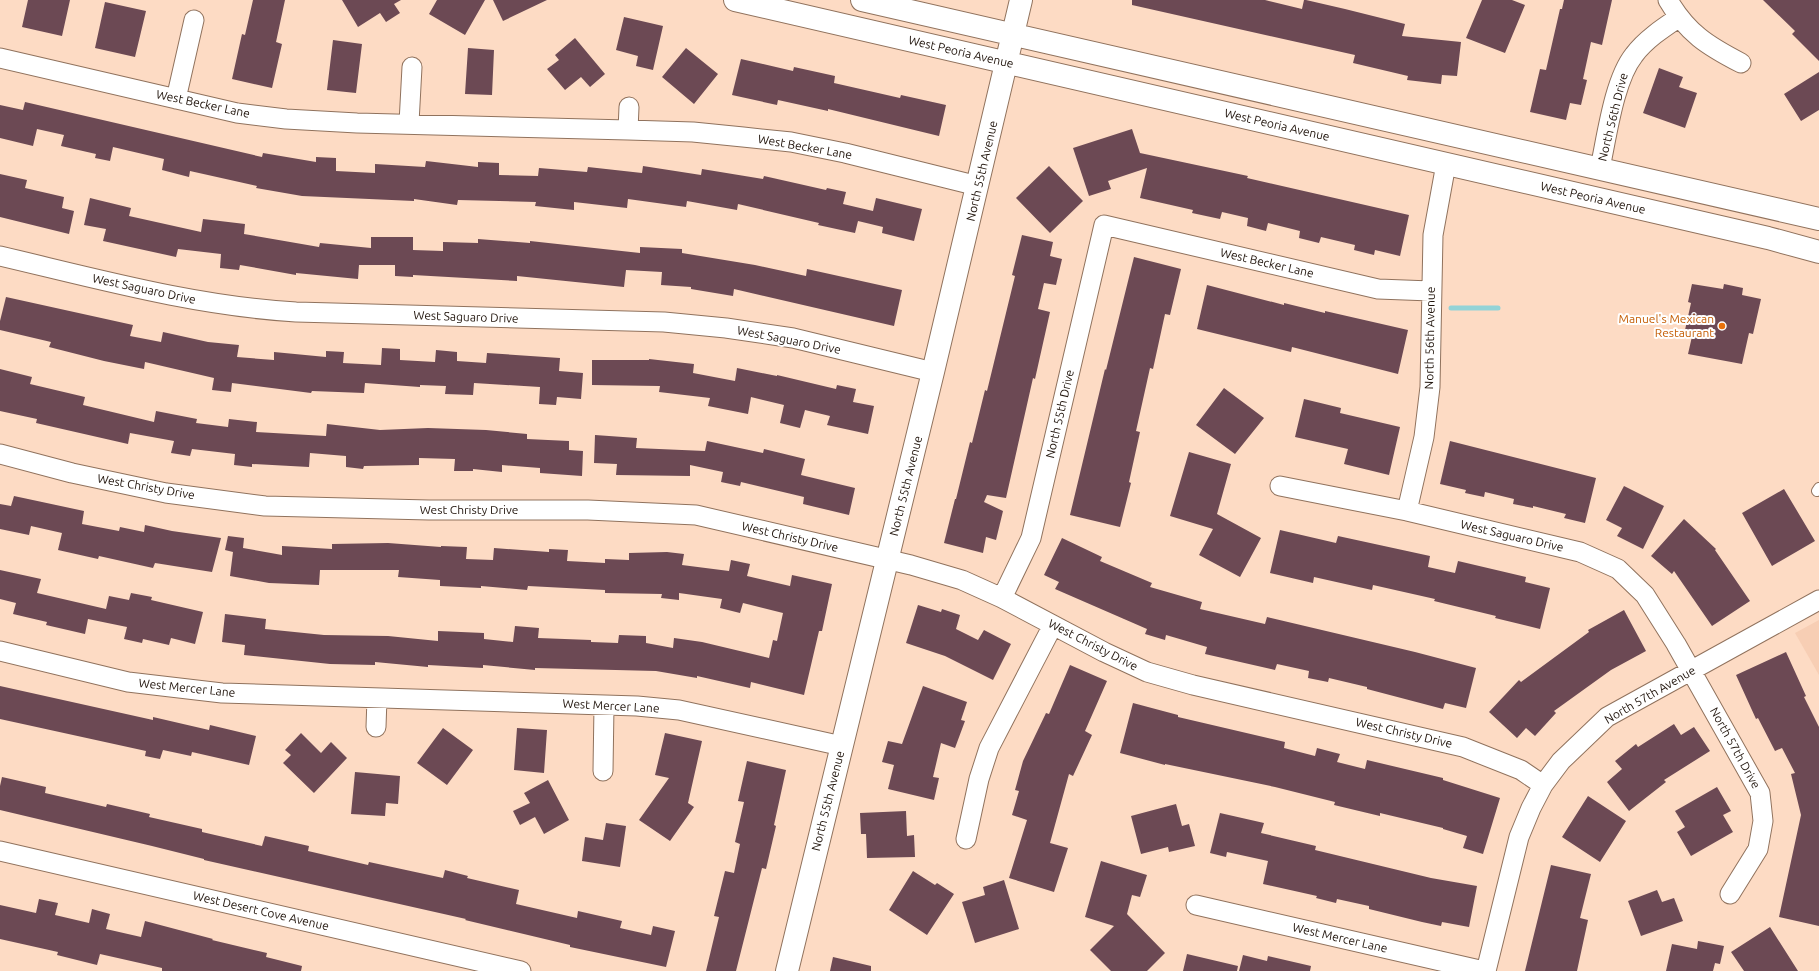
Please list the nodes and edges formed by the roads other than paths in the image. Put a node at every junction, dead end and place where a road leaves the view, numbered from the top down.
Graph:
1 (735, 0) edge
2 (862, 0) edge
3 (1021, 0) edge
4 (1668, 0) edge
5 (1678, 18) junction
6 (194, 20) dead end
7 (1013, 35) junction
8 (0, 58) edge
9 (1007, 63) junction
10 (1740, 64) dead end
11 (412, 68) dead end
12 (176, 99) junction
13 (629, 107) dead end
14 (409, 124) junction
15 (628, 130) junction
16 (1446, 164) junction
17 (1600, 168) junction
18 (978, 186) junction
19 (1819, 219) edge
20 (1104, 225) joint
21 (1819, 252) edge
22 (0, 256) edge
23 (1431, 291) junction
24 (934, 372) junction
25 (0, 454) edge
26 (1280, 486) dead end
27 (1408, 511) junction
28 (888, 559) junction
29 (1002, 598) junction
30 (1819, 600) edge
31 (1053, 624) junction
32 (0, 651) edge
33 (1691, 671) junction
34 (377, 698) junction
35 (604, 706) junction
36 (376, 727) dead end
37 (842, 746) junction
38 (603, 771) dead end
39 (1543, 785) junction
40 (966, 839) dead end
41 (0, 851) edge
42 (1730, 894) dead end
43 (1196, 904) dead end
44 (521, 971) edge
45 (787, 971) edge
46 (1485, 971) edge

1 - 9 main road, West Peoria Avenue
2 - 7 main road
3 - 7 main road, North 55th Avenue
4 - 5 street
5 - 10 street
5 - 17 street, North 56th Drive
6 - 12 street
7 - 9 main road, North 55th Avenue
7 - 17 main road
8 - 12 street, West Becker Lane
9 - 16 main road, West Peoria Avenue
9 - 18 main road, North 55th Avenue
11 - 14 street
12 - 14 street, West Becker Lane
13 - 15 street
14 - 15 street, West Becker Lane
15 - 18 street, West Becker Lane
16 - 21 main road, West Peoria Avenue
16 - 23 street, North 56th Avenue
17 - 19 main road
18 - 24 main road, North 55th Avenue
20 - 23 street, West Becker Lane
20 - 29 street, North 55th Drive
22 - 24 street, West Saguaro Drive
23 - 27 street, North 56th Avenue
24 - 28 main road, North 55th Avenue
25 - 28 street, West Christy Drive
26 - 27 street, West Saguaro Drive
27 - 33 street, West Saguaro Drive
28 - 29 street, West Christy Drive
28 - 37 main road, North 55th Avenue
29 - 31 street, West Christy Drive
30 - 33 street, North 57th Avenue
31 - 39 street, West Christy Drive
31 - 40 street
32 - 34 street, West Mercer Lane
33 - 39 street, North 57th Avenue
33 - 42 street, North 57th Drive
34 - 35 street, West Mercer Lane
34 - 36 street
35 - 37 street, West Mercer Lane
35 - 38 street
37 - 45 main road, North 55th Avenue
39 - 46 street, North 57th Avenue
41 - 44 street, West Desert Cove Avenue
43 - 46 street, West Mercer Lane

